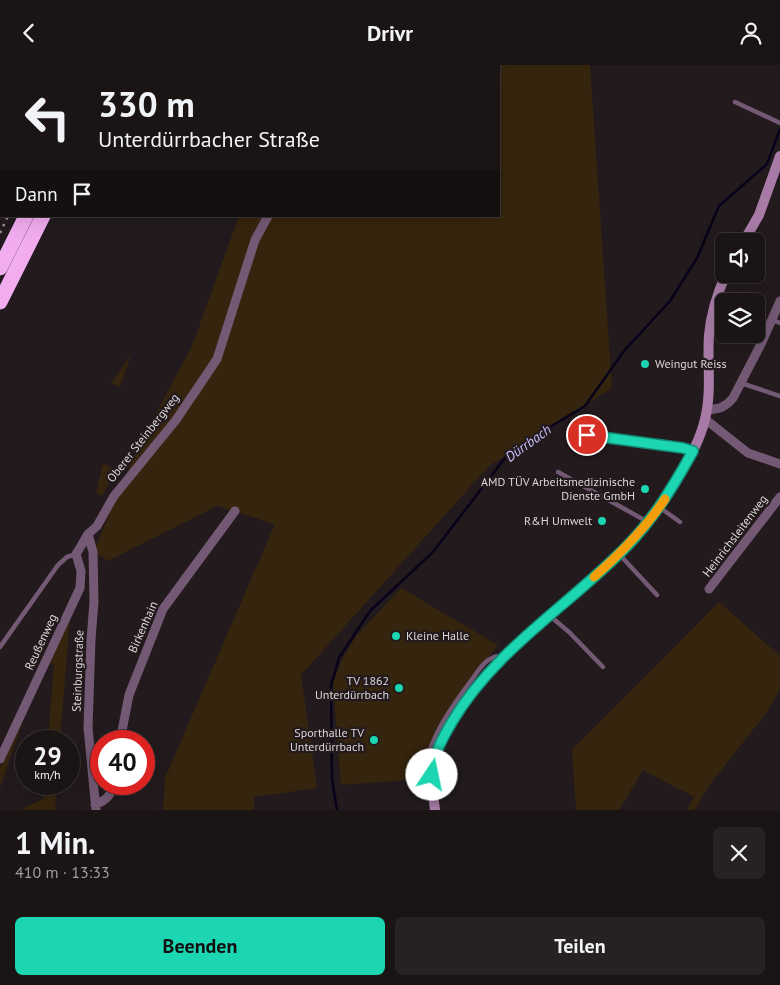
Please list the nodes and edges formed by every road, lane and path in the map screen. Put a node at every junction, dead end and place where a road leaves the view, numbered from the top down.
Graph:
1 (735, 102) dead end
2 (780, 123) edge
3 (780, 156) edge
4 (26, 217) edge
5 (42, 217) edge
6 (267, 217) edge
7 (749, 233) edge
8 (0, 268) edge
9 (722, 283) edge
10 (780, 301) edge
11 (0, 302) edge
12 (776, 322) edge
13 (739, 383) junction
14 (780, 396) edge
15 (706, 414) junction
16 (587, 435) dead end
17 (693, 451) junction
18 (780, 463) edge
19 (558, 472) dead end
20 (780, 497) edge
21 (659, 507) junction
22 (235, 511) dead end
23 (649, 522) junction
24 (680, 522) dead end
25 (88, 530) junction
26 (76, 554) junction
27 (619, 554) junction
28 (710, 589) dead end
29 (657, 595) dead end
30 (548, 615) junction
31 (0, 647) edge
32 (603, 667) dead end
33 (122, 730) edge
34 (0, 759) edge
35 (110, 795) edge
36 (95, 808) edge
37 (435, 810) edge

1 - 2 lane
3 - 7 street
4 - 8 highway
5 - 11 highway
6 - 25 street, Oberer Steinbergweg
9 - 15 street
10 - 12 street
12 - 13 street
13 - 14 lane
13 - 15 street
15 - 17 street
15 - 18 street
16 - 17 street
17 - 21 street
19 - 23 lane
20 - 28 street, Heinrichsleitenweg
21 - 23 street
21 - 24 lane
22 - 33 street, Birkenhain
23 - 27 street
25 - 26 street
25 - 36 street, Steinburgstraße
26 - 31 lane
26 - 34 street, Reußenweg
27 - 29 lane
27 - 30 street
30 - 32 lane
30 - 37 street
35 - 36 street

